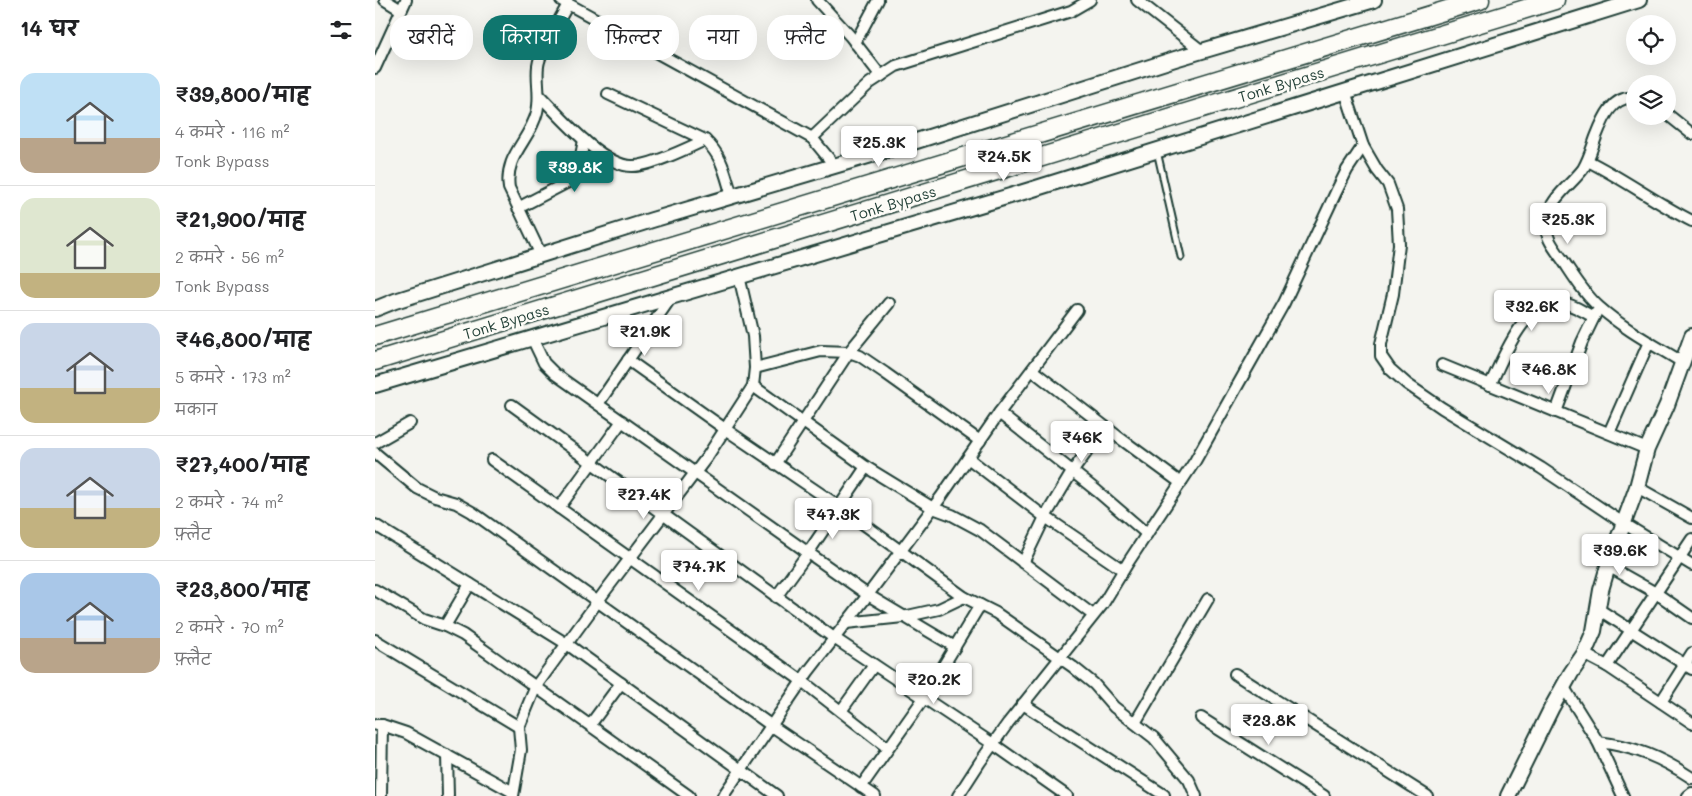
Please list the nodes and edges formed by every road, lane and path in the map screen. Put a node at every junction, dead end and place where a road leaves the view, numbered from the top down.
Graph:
1 (385, 0) edge
2 (406, 0) edge
3 (817, 0) edge
4 (878, 0) edge
5 (1090, 0) edge
6 (1137, 0) edge
7 (1374, 0) edge
8 (1481, 0) edge
9 (1555, 0) edge
10 (1639, 0) edge
11 (565, 2) edge
12 (401, 10) junction
13 (855, 44) junction
14 (1202, 51) junction
15 (375, 68) edge
16 (881, 76) junction
17 (1345, 91) junction
18 (608, 94) dead end
19 (540, 96) junction
20 (1626, 98) edge
21 (1676, 121) edge
22 (1692, 134) edge
23 (812, 138) junction
24 (584, 140) junction
25 (705, 140) junction
26 (1363, 146) junction
27 (1157, 150) junction
28 (1588, 161) junction
29 (835, 166) junction
30 (732, 196) junction
31 (518, 208) junction
32 (1692, 221) edge
33 (541, 255) junction
34 (1181, 257) dead end
35 (739, 276) junction
36 (672, 296) junction
37 (889, 303) dead end
38 (375, 309) edge
39 (1077, 310) dead end
40 (1596, 312) junction
41 (375, 336) edge
42 (1692, 336) edge
43 (532, 338) junction
44 (1649, 342) junction
45 (849, 352) junction
46 (628, 360) junction
47 (375, 361) edge
48 (1682, 362) junction
49 (1442, 365) dead end
50 (755, 368) junction
51 (1032, 370) junction
52 (375, 385) edge
53 (1490, 385) junction
54 (753, 386) junction
55 (597, 404) junction
56 (512, 405) dead end
57 (1556, 412) junction
58 (999, 413) junction
59 (623, 421) junction
60 (802, 421) junction
61 (410, 423) dead end
62 (1105, 427) junction
63 (725, 430) junction
64 (1609, 433) junction
65 (980, 441) junction
66 (375, 443) edge
67 (1647, 449) junction
68 (375, 454) edge
69 (968, 458) junction
70 (492, 460) dead end
71 (592, 463) junction
72 (775, 464) junction
73 (866, 468) junction
74 (1072, 472) junction
75 (695, 473) junction
76 (1181, 483) junction
77 (1637, 487) junction
78 (840, 507) junction
79 (559, 508) junction
80 (933, 508) junction
81 (663, 515) junction
82 (1045, 517) junction
83 (1692, 518) edge
84 (1623, 524) junction
85 (375, 525) edge
86 (1147, 534) junction
87 (1692, 539) edge
88 (900, 552) junction
89 (808, 554) junction
90 (630, 558) junction
91 (1680, 558) junction
92 (1023, 563) junction
93 (1692, 565) edge
94 (1608, 566) junction
95 (1123, 570) junction
96 (470, 584) junction
97 (375, 590) edge
98 (1656, 594) junction
99 (868, 595) junction
100 (777, 597) junction
101 (964, 597) junction
102 (1208, 598) dead end
103 (598, 600) junction
104 (980, 605) junction
105 (1598, 609) junction
106 (1093, 615) junction
107 (903, 617) junction
108 (1692, 618) edge
109 (846, 623) junction
110 (445, 626) junction
111 (1631, 630) junction
112 (834, 638) junction
113 (375, 640) edge
114 (567, 644) junction
115 (955, 647) junction
116 (1692, 653) edge
117 (1584, 654) junction
118 (1059, 657) junction
119 (874, 665) junction
120 (1607, 666) junction
121 (1688, 667) edge
122 (1235, 674) dead end
123 (802, 681) junction
124 (621, 683) junction
125 (536, 686) junction
126 (1563, 686) junction
127 (924, 698) junction
128 (1661, 702) junction
129 (1023, 704) junction
130 (841, 712) junction
131 (1201, 718) dead end
132 (1135, 723) junction
133 (1692, 723) edge
134 (378, 725) edge
135 (590, 725) junction
136 (772, 726) junction
137 (519, 727) junction
138 (1598, 742) junction
139 (993, 744) junction
140 (888, 748) junction
141 (447, 755) junction
142 (742, 770) junction
143 (1692, 778) edge
144 (861, 787) junction
145 (1414, 788) junction
146 (1692, 793) edge
147 (513, 794) edge
148 (962, 794) edge
149 (1164, 795) edge
150 (381, 796) edge
151 (448, 796) edge
152 (689, 796) edge
153 (723, 796) edge
154 (777, 796) edge
155 (875, 796) edge
156 (1067, 796) edge
157 (1196, 796) edge
158 (1324, 796) edge
159 (1405, 796) edge
160 (1427, 796) edge
161 (1507, 796) edge
162 (1623, 796) edge
163 (1689, 796) edge

1 - 12 street
2 - 12 street
3 - 13 street
4 - 13 street
5 - 16 street
6 - 14 street
7 - 14 street
8 - 41 highway
9 - 47 highway, Tonk Bypass
10 - 17 street
11 - 19 street
11 - 23 street
12 - 15 street
13 - 16 street
14 - 29 street
16 - 23 street
17 - 26 street
17 - 27 street
18 - 25 street
19 - 24 street
19 - 31 street
20 - 28 street
21 - 22 street
23 - 29 street
24 - 25 street
24 - 31 street
25 - 30 street
26 - 76 street
26 - 84 street
27 - 34 lane
27 - 35 street
28 - 32 street
28 - 40 street
29 - 30 street
30 - 33 street
31 - 33 street
33 - 38 street
35 - 36 street
35 - 50 street
36 - 43 street
36 - 46 street
37 - 45 street
39 - 51 street
40 - 44 street
40 - 53 street
40 - 57 street
42 - 48 street
43 - 52 street
43 - 55 street
44 - 48 street
44 - 64 street
45 - 50 street
45 - 60 street
45 - 65 street
46 - 55 street
46 - 63 street
48 - 67 street
49 - 53 street
50 - 54 street
51 - 58 street
51 - 62 street
53 - 57 street
54 - 60 street
54 - 63 street
55 - 59 street
56 - 71 street
57 - 64 street
58 - 65 street
58 - 74 street
59 - 71 street
59 - 75 street
60 - 72 street
60 - 73 street
61 - 66 street
62 - 74 street
62 - 76 street
63 - 72 street
63 - 75 street
64 - 67 street
65 - 69 street
67 - 77 street
68 - 103 street
69 - 80 street
69 - 82 street
70 - 79 street
71 - 79 street
71 - 81 street
72 - 78 street
73 - 78 street
73 - 80 street
74 - 82 street
74 - 86 street
75 - 81 street
75 - 89 street
76 - 86 street
77 - 83 street
77 - 84 street
78 - 88 street
78 - 89 street
79 - 90 street
80 - 88 street
80 - 92 street
81 - 90 street
81 - 100 street
82 - 92 street
82 - 95 street
84 - 91 street
84 - 94 street
85 - 96 street
86 - 95 street
87 - 91 street
88 - 99 street
88 - 101 street
89 - 99 street
89 - 100 street
90 - 103 street
90 - 123 street
91 - 93 street
91 - 98 street
92 - 106 street
94 - 98 street
94 - 105 street
95 - 106 street
96 - 110 street
96 - 114 street
97 - 110 street
98 - 108 street
98 - 111 street
99 - 107 street
99 - 109 street
100 - 112 street
101 - 104 street
101 - 107 street
102 - 132 street
103 - 114 street
103 - 136 street
104 - 115 street
104 - 118 street
105 - 111 street
105 - 117 street
106 - 118 street
107 - 109 street
107 - 115 street
109 - 112 street
110 - 125 street
111 - 120 street
111 - 121 street
112 - 119 street
112 - 123 street
113 - 137 street
114 - 124 street
114 - 125 street
115 - 127 street
116 - 121 street
117 - 120 street
117 - 126 street
118 - 129 street
118 - 132 street
119 - 127 street
119 - 130 street
120 - 128 street
121 - 128 street
122 - 145 street
123 - 130 street
123 - 136 street
124 - 135 street
124 - 142 street
125 - 135 street
125 - 137 street
126 - 138 street
126 - 161 street
127 - 139 street
127 - 140 street
128 - 133 street
129 - 139 street
129 - 149 street
130 - 140 street
131 - 158 street
132 - 157 street
134 - 141 street
134 - 150 street
135 - 152 street
136 - 142 street
136 - 144 street
137 - 147 street
138 - 143 street
138 - 162 street
139 - 148 street
139 - 156 street
140 - 144 street
141 - 147 street
141 - 151 street
142 - 153 street
142 - 154 street
144 - 155 street
145 - 159 street
145 - 160 street
146 - 163 street

